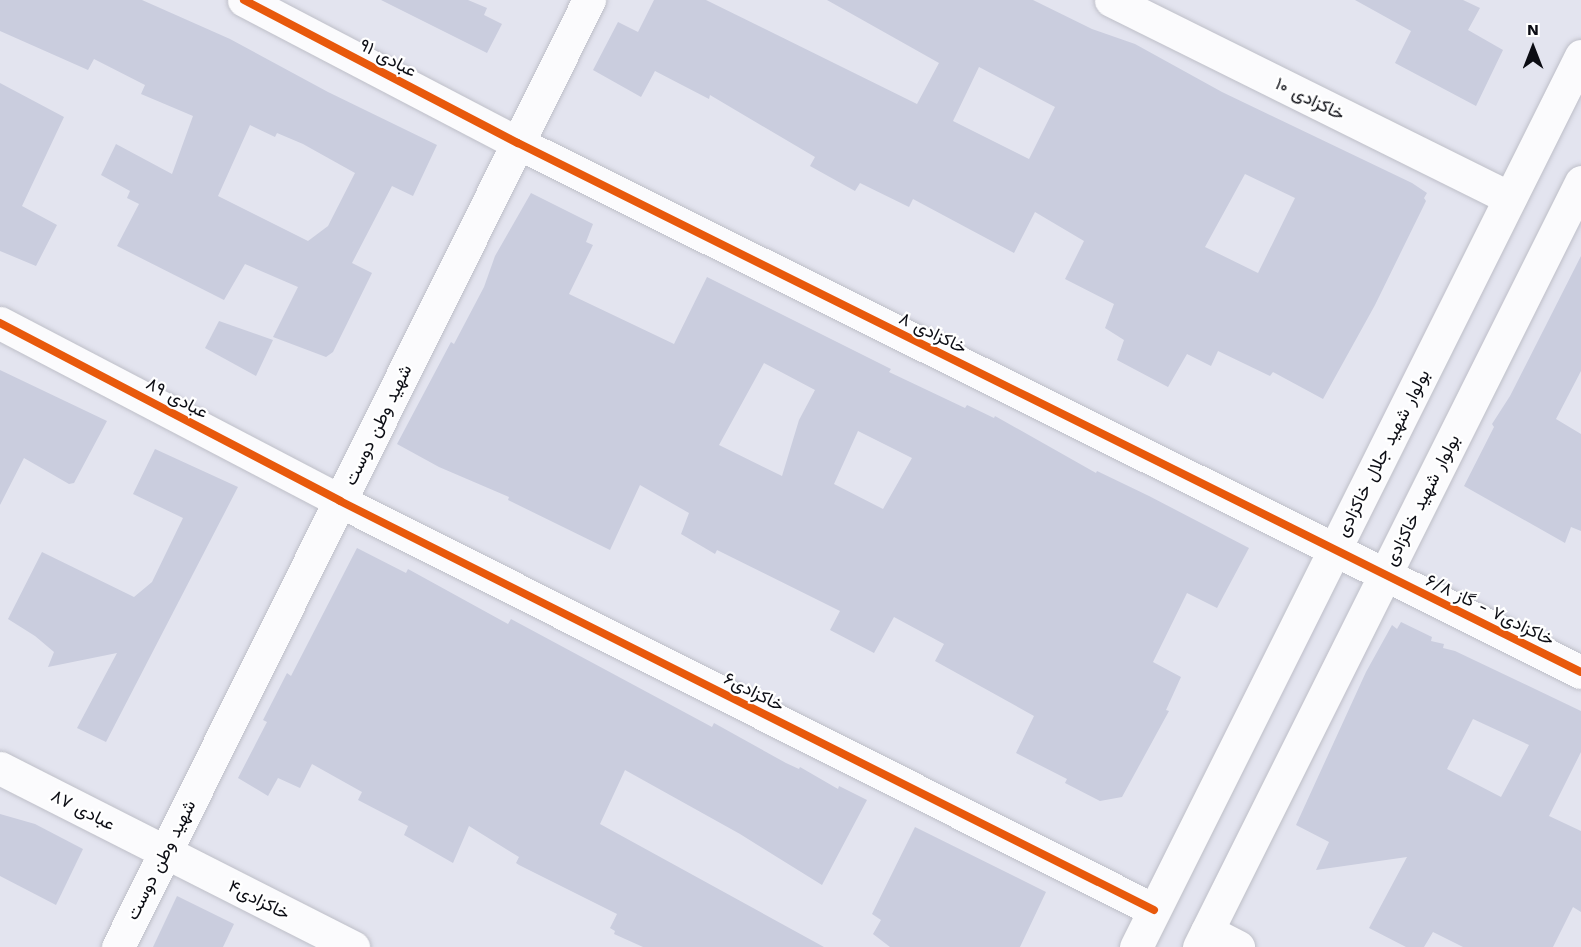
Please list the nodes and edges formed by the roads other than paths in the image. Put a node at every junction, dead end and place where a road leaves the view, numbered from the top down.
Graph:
1 (244, 0) edge
2 (589, 0) edge
3 (1111, 0) edge
4 (1581, 56) edge
5 (518, 143) junction
6 (1581, 182) edge
7 (1510, 198) junction
8 (1573, 220) edge
9 (0, 323) edge
10 (340, 501) junction
11 (1335, 549) junction
12 (1385, 574) junction
13 (1581, 672) edge
14 (0, 768) edge
15 (165, 853) junction
16 (1154, 910) junction
17 (1203, 939) edge
18 (118, 947) edge
19 (353, 947) edge
20 (1136, 947) edge
21 (1239, 947) edge

1 - 5 street, عبادی ۹۱
2 - 5 street, شهید وطن دوست
3 - 7 street, خاکزادی ۱۰
4 - 7 street, بولوار شهید جلال خاکزادی
5 - 10 street, شهید وطن دوست
5 - 11 street, خاکزادی ۸
6 - 8 street, بولوار شهید خاکزادی
7 - 11 street, بولوار شهید جلال خاکزادی
8 - 12 street, بولوار شهید خاکزادی
9 - 10 street, عبادی ۸۹
10 - 15 street, شهید وطن دوست
10 - 16 street, خاکزادی۶
11 - 12 street, خاکزادی ۸
11 - 16 street, بولوار شهید جلال خاکزادی
12 - 13 street, خاکزادی۷ - گاز ۶/۸
12 - 17 street, بولوار شهید خاکزادی
14 - 15 street, عبادی ۸۷
15 - 18 street, شهید وطن دوست
15 - 19 street, خاکزادی۴
16 - 20 street, بولوار شهید جلال خاکزادی
17 - 21 street

